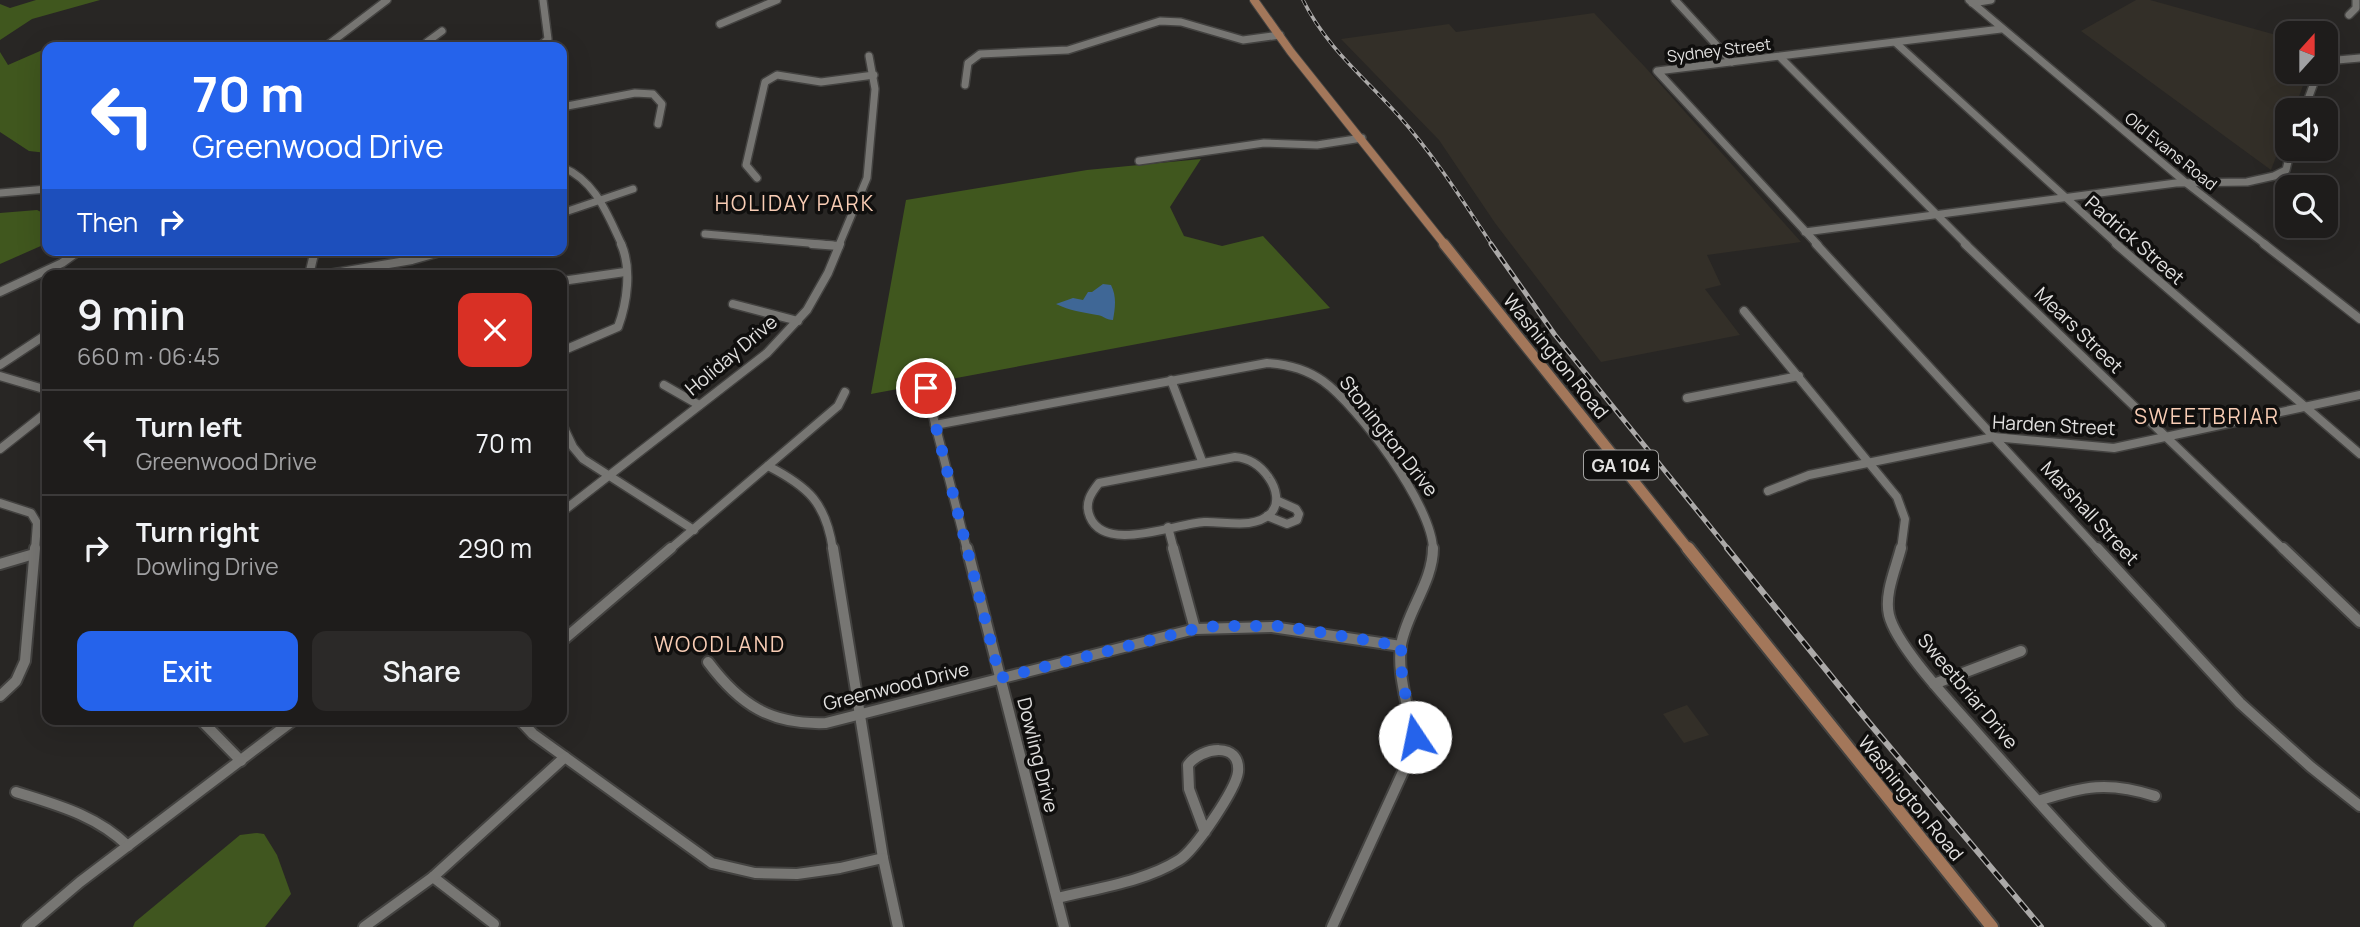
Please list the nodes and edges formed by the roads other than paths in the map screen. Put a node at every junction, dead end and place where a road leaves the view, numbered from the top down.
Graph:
1 (387, 0) edge
2 (543, 0) edge
3 (777, 0) edge
4 (1254, 0) edge
5 (1675, 0) edge
6 (1991, 0) edge
7 (2356, 0) edge
8 (1970, 1) edge
9 (2349, 15) dead end
10 (720, 24) dead end
11 (2001, 29) junction
12 (442, 31) dead end
13 (1280, 35) junction
14 (332, 42) edge
15 (427, 42) edge
16 (545, 42) edge
17 (1896, 43) junction
18 (869, 57) dead end
19 (1780, 57) junction
20 (2360, 58) edge
21 (2338, 60) edge
22 (1732, 62) junction
23 (874, 75) junction
24 (965, 85) dead end
25 (567, 106) edge
26 (657, 124) dead end
27 (1362, 138) junction
28 (1139, 161) dead end
29 (2288, 161) edge
30 (567, 169) edge
31 (758, 178) dead end
32 (2185, 182) junction
33 (633, 189) dead end
34 (42, 190) edge
35 (0, 192) edge
36 (2061, 196) junction
37 (598, 201) junction
38 (567, 211) edge
39 (1933, 213) junction
40 (1805, 232) junction
41 (705, 234) dead end
42 (839, 246) junction
43 (72, 256) edge
44 (426, 256) edge
45 (47, 270) edge
46 (353, 270) edge
47 (42, 272) edge
48 (625, 272) junction
49 (567, 281) edge
50 (0, 292) edge
51 (733, 304) dead end
52 (1744, 311) dead end
53 (2360, 319) edge
54 (798, 321) junction
55 (42, 337) edge
56 (567, 349) edge
57 (0, 365) edge
58 (0, 376) edge
59 (1799, 376) junction
60 (1171, 380) junction
61 (664, 385) dead end
62 (926, 388) dead end
63 (42, 389) edge
64 (845, 392) dead end
65 (2360, 395) edge
66 (1687, 398) dead end
67 (699, 405) junction
68 (2305, 407) junction
69 (42, 416) edge
70 (934, 425) junction
71 (567, 434) edge
72 (1994, 437) junction
73 (2169, 437) junction
74 (0, 449) edge
75 (2360, 454) edge
76 (1202, 461) junction
77 (1869, 462) junction
78 (768, 466) junction
79 (607, 477) junction
80 (1768, 491) dead end
81 (1278, 501) junction
82 (0, 503) edge
83 (567, 508) edge
84 (1267, 516) junction
85 (1168, 527) junction
86 (694, 530) junction
87 (34, 554) junction
88 (0, 564) edge
89 (2360, 622) edge
90 (1195, 629) junction
91 (567, 637) edge
92 (1401, 646) junction
93 (2021, 651) dead end
94 (708, 662) dead end
95 (1000, 678) junction
96 (1934, 684) junction
97 (0, 696) edge
98 (860, 714) junction
99 (207, 725) edge
100 (287, 725) edge
101 (525, 725) edge
102 (565, 757) junction
103 (241, 761) junction
104 (16, 792) dead end
105 (2155, 796) dead end
106 (2038, 802) junction
107 (2360, 806) edge
108 (1205, 832) junction
109 (128, 846) junction
110 (883, 858) junction
111 (433, 877) junction
112 (1057, 898) junction
113 (494, 924) dead end
114 (27, 927) edge
115 (364, 927) edge
116 (898, 927) edge
117 (1064, 927) edge
118 (1332, 927) edge
119 (1992, 927) edge
120 (2160, 927) edge

1 - 14 street
2 - 16 street
3 - 10 street
4 - 13 main road, Washington Road / GA 104
5 - 22 street
6 - 8 street
7 - 9 street
8 - 11 street, Old Evans Road
11 - 17 street, Sydney Street
11 - 32 street, Old Evans Road
12 - 15 street
13 - 24 street
13 - 27 main road, Washington Road / GA 104
17 - 19 street, Sydney Street
17 - 36 street, Padrick Street
18 - 23 street, Holiday Drive
19 - 22 street, Sydney Street
19 - 39 street, Mears Street
20 - 21 street
22 - 40 street, Sydney Street
23 - 31 street
23 - 42 street, Holiday Drive
25 - 26 street
27 - 28 street
27 - 119 main road, Washington Road / GA 104
29 - 32 street
30 - 37 street
32 - 36 street
32 - 53 street, Old Evans Road
33 - 37 street
34 - 35 street
36 - 39 street
36 - 68 street, Padrick Street
37 - 38 street
37 - 48 street
39 - 40 street
39 - 73 street, Mears Street
40 - 72 street, Marshall Street
41 - 42 street
42 - 54 street, Holiday Drive
43 - 45 street
44 - 46 street
47 - 50 street
48 - 49 street
48 - 56 street
51 - 54 street
52 - 59 street, Sweetbriar Drive
54 - 67 street, Holiday Drive
55 - 57 street
58 - 63 street
59 - 66 street
59 - 77 street, Sweetbriar Drive
60 - 70 street, Stonington Drive
60 - 76 street
60 - 92 street, Stonington Drive
61 - 67 street
62 - 70 street, Dowling Drive
64 - 78 street
65 - 68 street, Harden Street
67 - 79 street, Holiday Drive
68 - 73 street, Harden Street
68 - 75 street, Padrick Street
69 - 74 street
70 - 95 street, Dowling Drive
71 - 79 street
72 - 73 street, Harden Street
72 - 77 street, Harden Street
72 - 107 street, Marshall Street
73 - 89 street, Mears Street
76 - 81 street
76 - 85 street
77 - 80 street, Harden Street
77 - 96 street, Sweetbriar Drive
78 - 86 street
78 - 98 street
79 - 83 street, Holiday Drive
79 - 86 street
81 - 84 street
81 - 84 street
82 - 87 street
84 - 85 street
85 - 90 street
86 - 91 street
87 - 88 street
87 - 97 street
90 - 92 street, Greenwood Drive
90 - 95 street, Greenwood Drive
92 - 118 street, Stonington Drive
93 - 96 street
94 - 98 street, Greenwood Drive
95 - 98 street, Greenwood Drive
95 - 112 street, Dowling Drive
96 - 106 street, Sweetbriar Drive
98 - 110 street
99 - 103 street
100 - 103 street
101 - 102 street
102 - 110 street
102 - 111 street
103 - 109 street
104 - 109 street
105 - 106 street
106 - 120 street, Sweetbriar Drive
108 - 108 street
108 - 112 street
109 - 114 street
110 - 116 street
111 - 113 street
111 - 115 street
112 - 117 street, Dowling Drive

